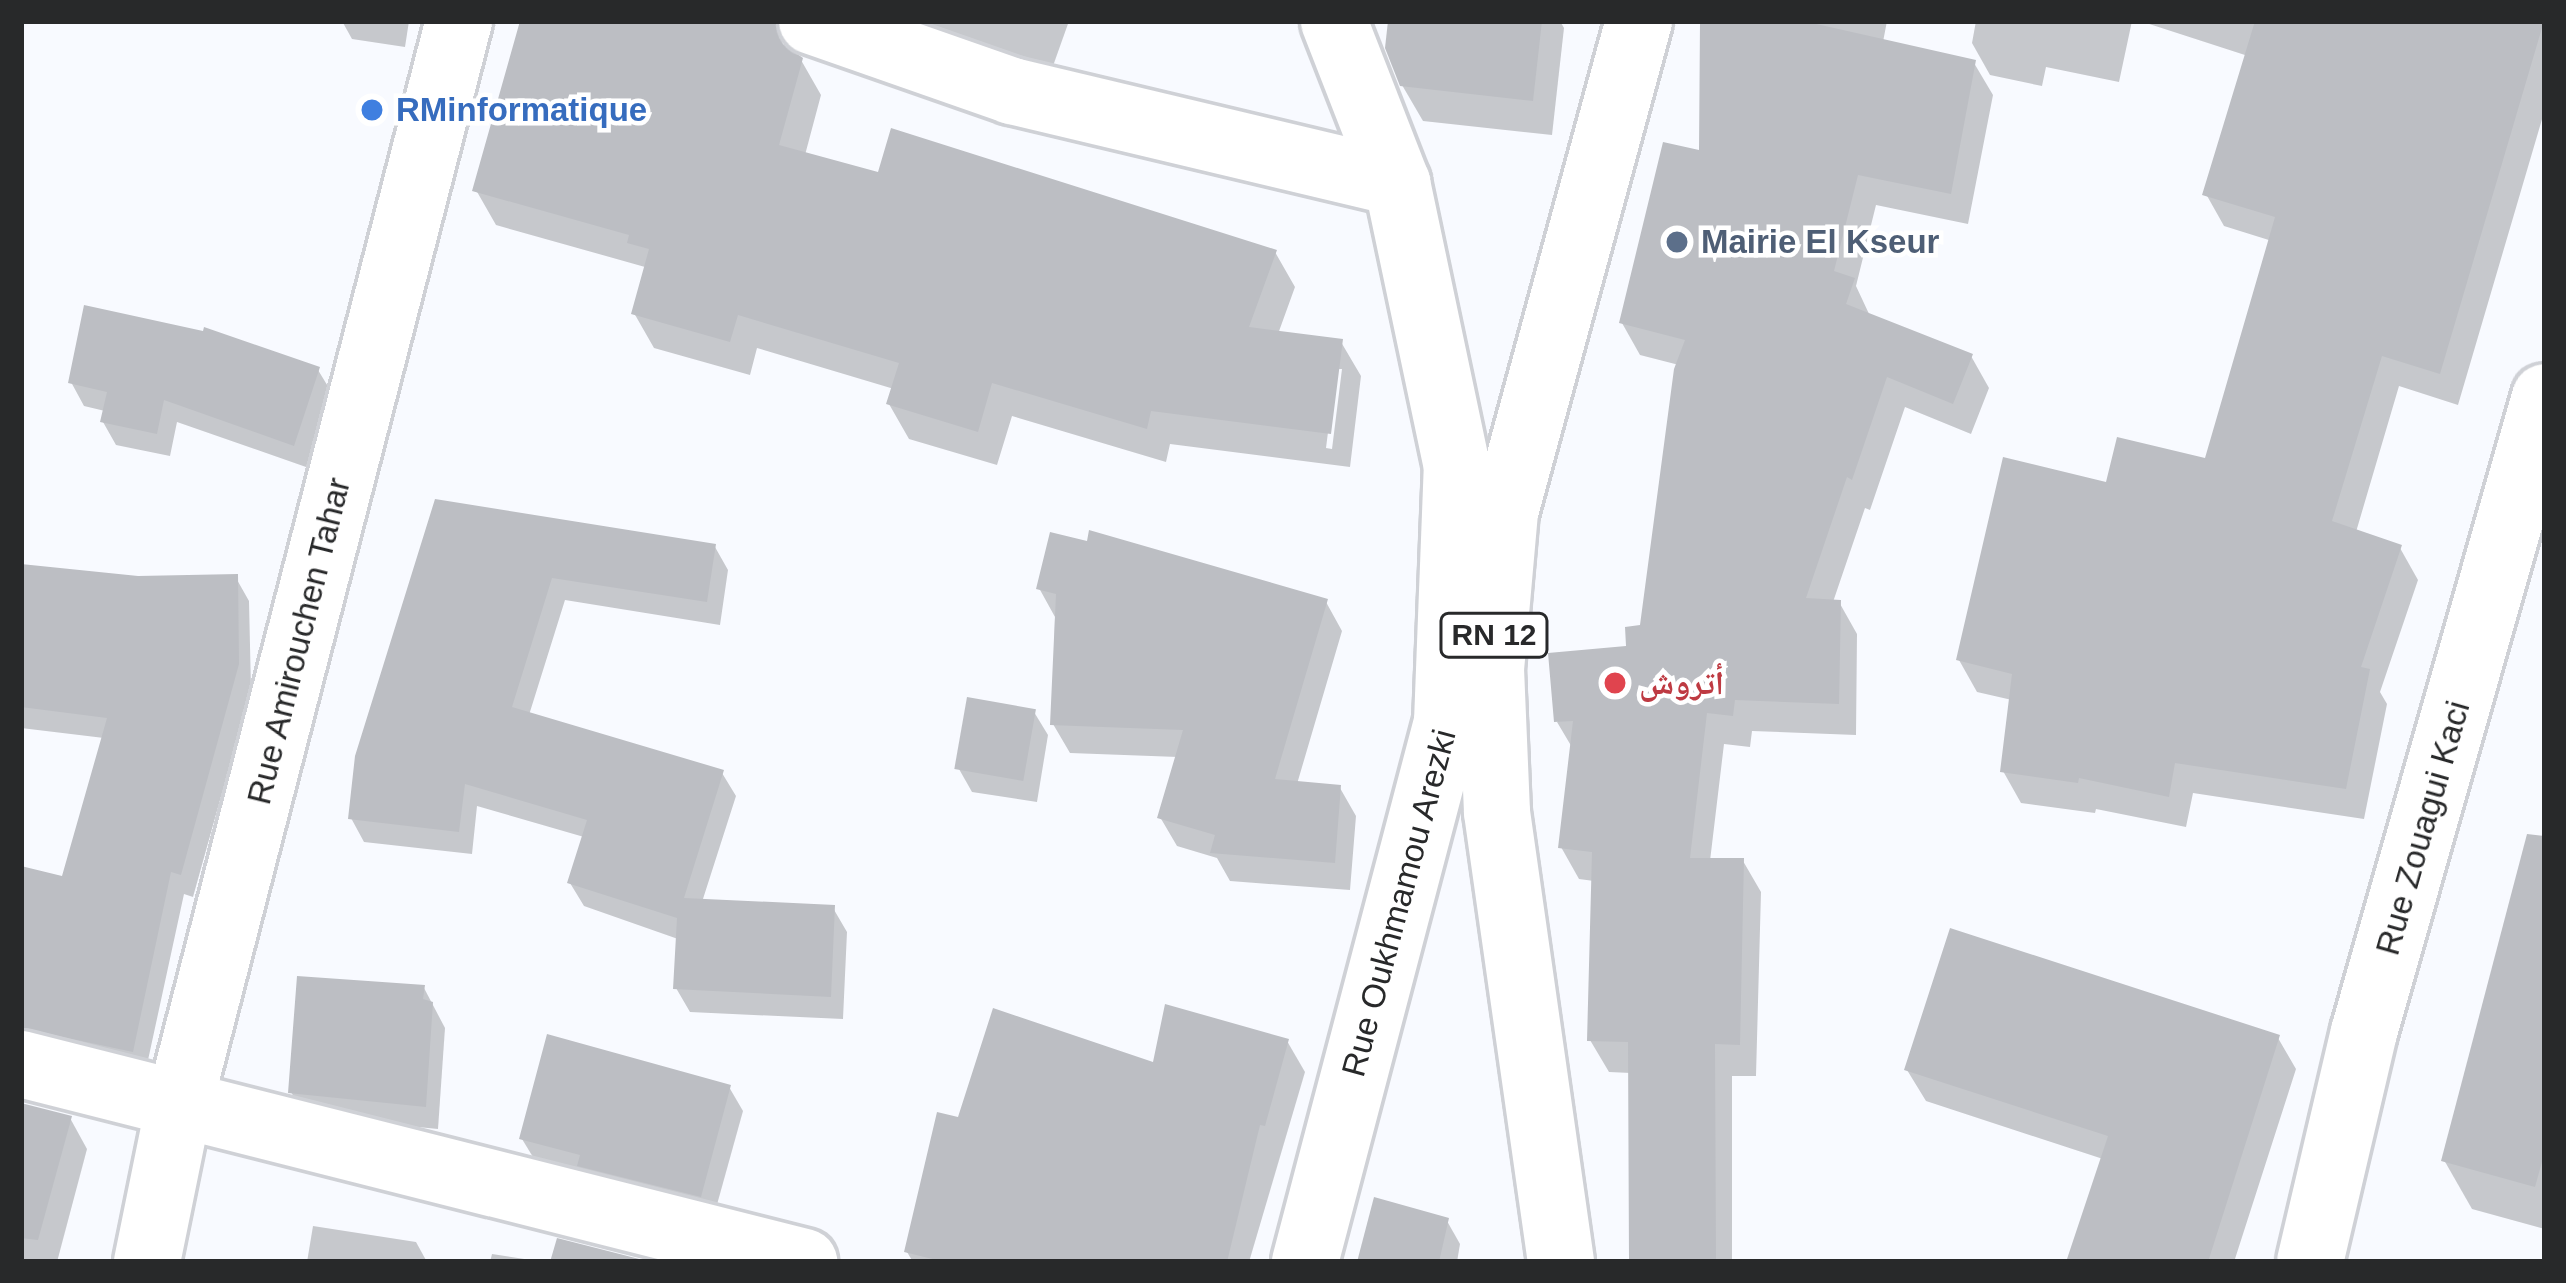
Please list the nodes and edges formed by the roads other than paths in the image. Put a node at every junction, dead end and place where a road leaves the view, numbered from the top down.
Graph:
1 (459, 21) edge
2 (812, 21) edge
3 (1334, 21) edge
4 (1639, 21) edge
5 (1397, 183) junction
6 (2545, 397) edge
7 (21, 1064) edge
8 (179, 1105) junction
9 (147, 1262) edge
10 (804, 1262) edge
11 (1305, 1262) edge
12 (1561, 1262) edge
13 (2310, 1262) edge

1 - 8 street, Rue Amirouchen Tahar
2 - 5 street
3 - 5 street, Rue Oukhmamou Arezki
4 - 12 street, RN 12
5 - 11 street, Rue Oukhmamou Arezki
6 - 13 street, Rue Zouagui Kaci
7 - 8 street
8 - 9 street, Rue Amirouchen Tahar
8 - 10 street

